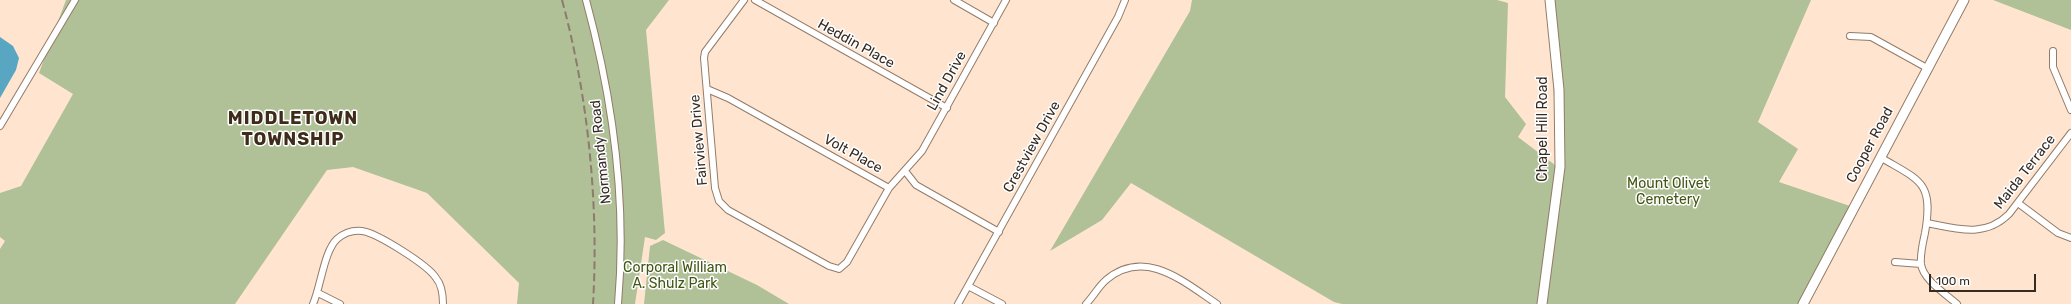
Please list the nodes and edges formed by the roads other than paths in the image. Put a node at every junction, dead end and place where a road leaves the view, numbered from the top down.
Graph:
1 (75, 0) edge
2 (586, 0) edge
3 (744, 0) edge
4 (755, 0) edge
5 (954, 0) edge
6 (1006, 0) edge
7 (1125, 0) edge
8 (1550, 0) edge
9 (1964, 0) edge
10 (994, 22) junction
11 (1850, 36) dead end
12 (2053, 51) dead end
13 (1927, 68) junction
14 (707, 89) junction
15 (946, 108) junction
16 (2071, 110) edge
17 (0, 126) edge
18 (2071, 133) edge
19 (1880, 157) junction
20 (905, 171) junction
21 (889, 188) junction
22 (2018, 203) junction
23 (1927, 223) junction
24 (999, 232) junction
25 (2071, 238) edge
26 (1895, 262) dead end
27 (1921, 264) junction
28 (968, 286) junction
29 (318, 293) junction
30 (313, 304) edge
31 (340, 304) edge
32 (443, 304) edge
33 (618, 304) edge
34 (958, 304) edge
35 (1002, 304) edge
36 (1086, 304) edge
37 (1217, 304) edge
38 (1542, 304) edge
39 (1803, 304) edge
40 (1957, 304) edge

1 - 17 street
2 - 33 street, Normandy Road
3 - 14 street, Fairview Drive
4 - 15 street, Heddin Place
5 - 10 street
6 - 10 street, Lind Drive
7 - 24 street, Crestview Drive
8 - 38 street, Chapel Hill Road
9 - 13 street, Cooper Road
10 - 15 street, Lind Drive
11 - 13 street
12 - 16 street
13 - 19 street, Cooper Road
14 - 21 street, Volt Place
14 - 21 street, Fairview Drive
15 - 20 street, Lind Drive
18 - 22 street, Maida Terrace
19 - 23 street
19 - 39 street, Cooper Road
20 - 21 street, Volt Place
20 - 24 street
22 - 23 street, Maida Terrace
22 - 25 street
23 - 27 street
24 - 28 street, Crestview Drive
26 - 27 street
27 - 40 street
28 - 34 street, Crestview Drive
28 - 35 street
29 - 30 street
29 - 31 street
29 - 32 street
36 - 37 street

